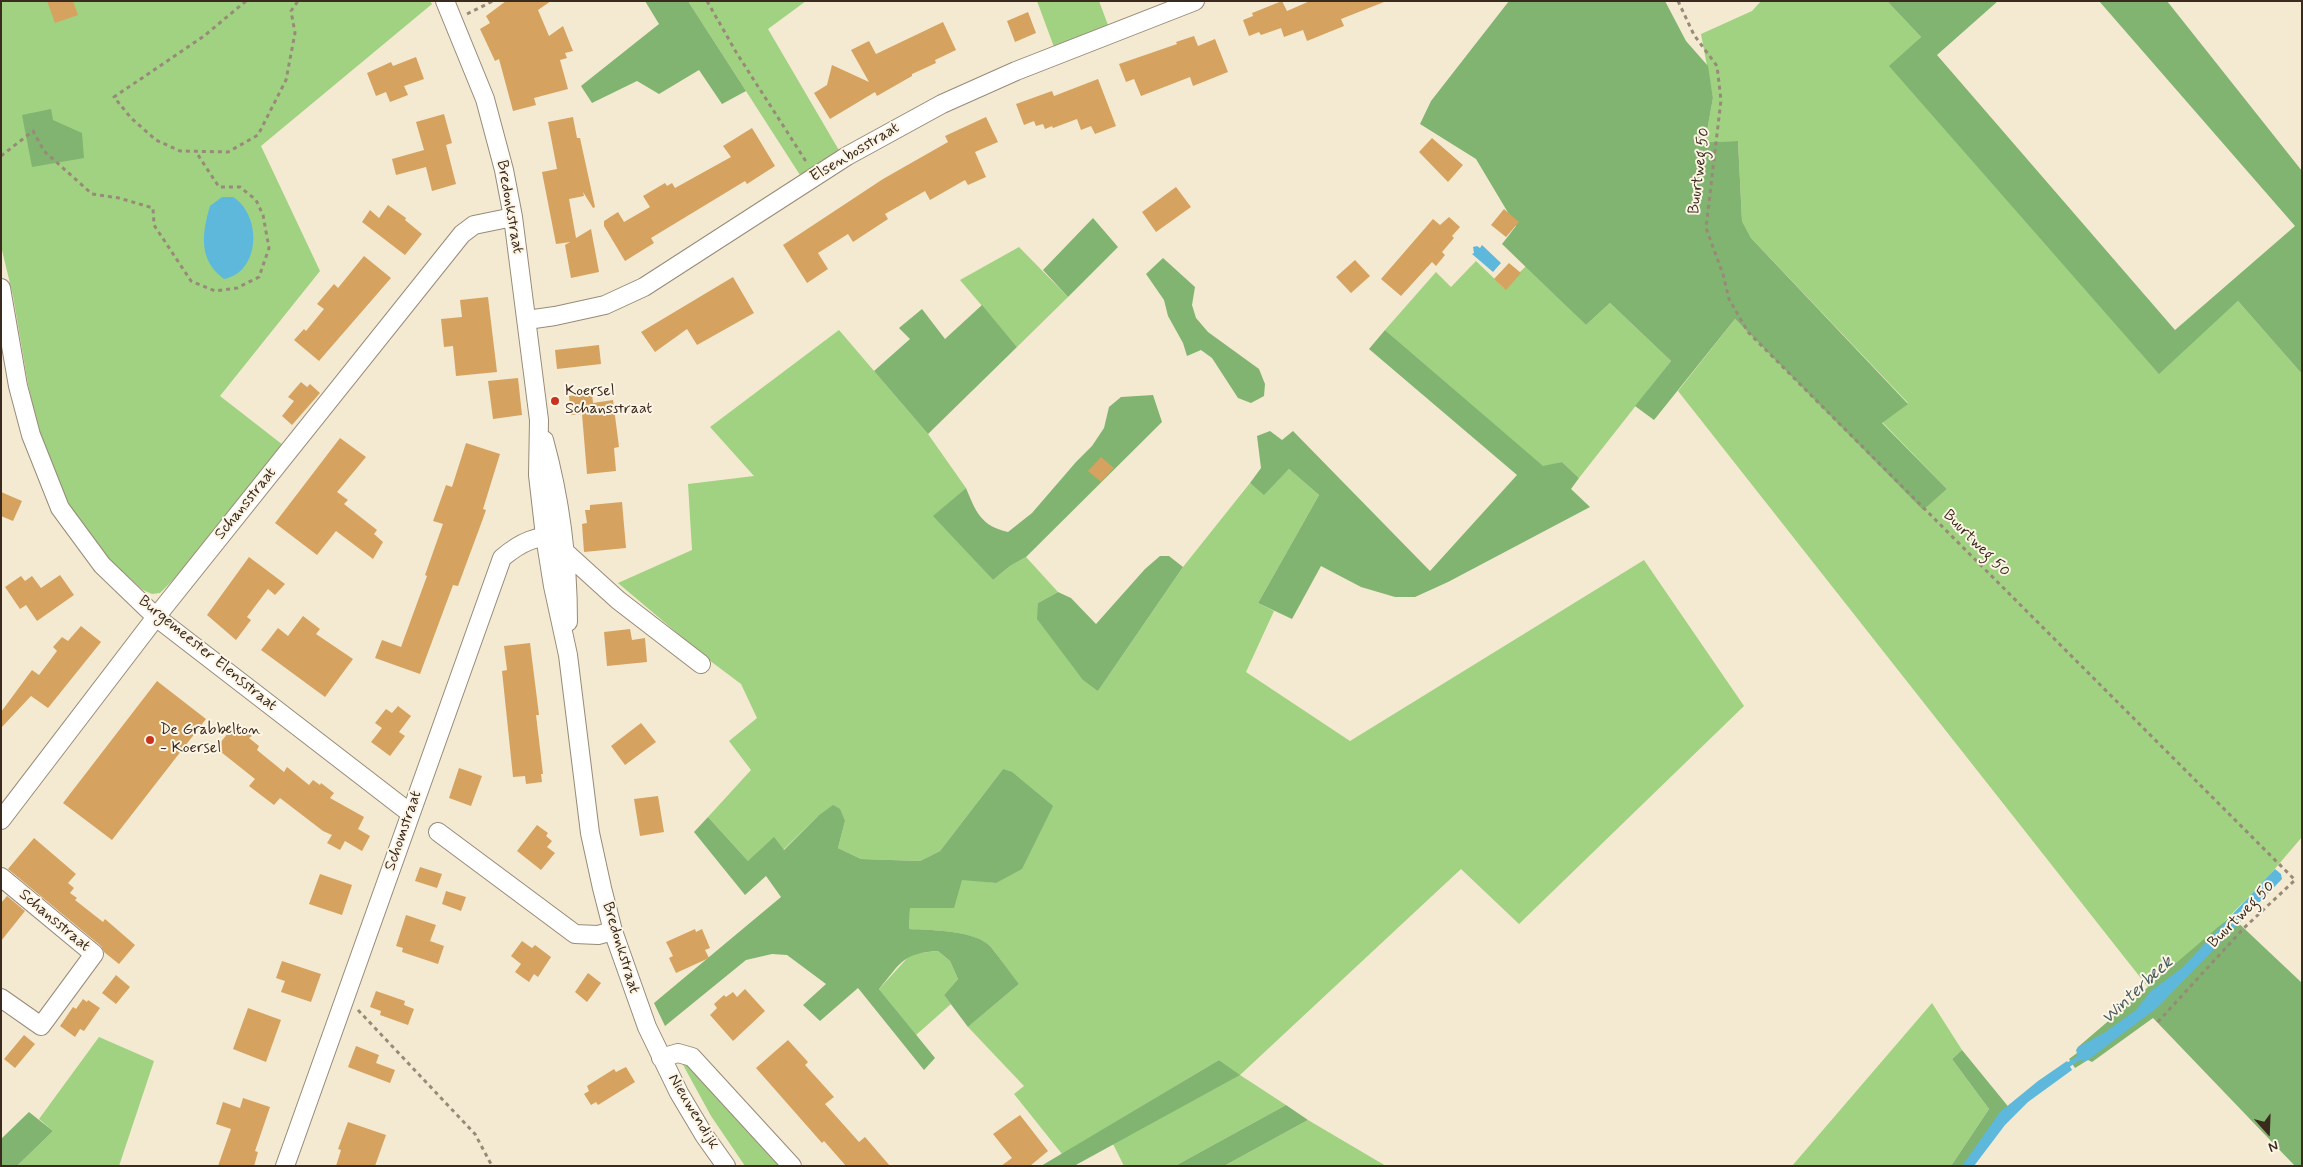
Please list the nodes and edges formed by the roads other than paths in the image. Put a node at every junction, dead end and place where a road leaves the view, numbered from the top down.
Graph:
1 (446, 1) edge
2 (1195, 1) edge
3 (513, 217) junction
4 (1, 288) edge
5 (527, 320) junction
6 (557, 541) junction
7 (156, 617) junction
8 (568, 655) junction
9 (700, 664) dead end
10 (410, 813) junction
11 (1, 820) edge
12 (438, 832) dead end
13 (1, 877) edge
14 (612, 931) junction
15 (1, 998) edge
16 (661, 1058) junction
17 (285, 1166) edge
18 (726, 1166) edge
19 (792, 1166) edge

1 - 3 street, Bredonkstraat
2 - 5 street, Elsenbosstraat
3 - 5 street, Bredonkstraat
3 - 7 street, Schansstraat
4 - 7 street, Burgemeester Elensstraat
5 - 6 street, Bredonkstraat
6 - 8 street, Bredonkstraat
6 - 8 street, Bredonkstraat
6 - 9 street
6 - 10 street, Schomstraat
7 - 10 street, Burgemeester Elensstraat
7 - 11 street, Schansstraat
8 - 14 street, Bredonkstraat
10 - 17 street, Schomstraat
12 - 14 street
13 - 15 street, Schansstraat
14 - 16 street, Bredonkstraat
16 - 18 street, Nieuwendijk
16 - 19 street

